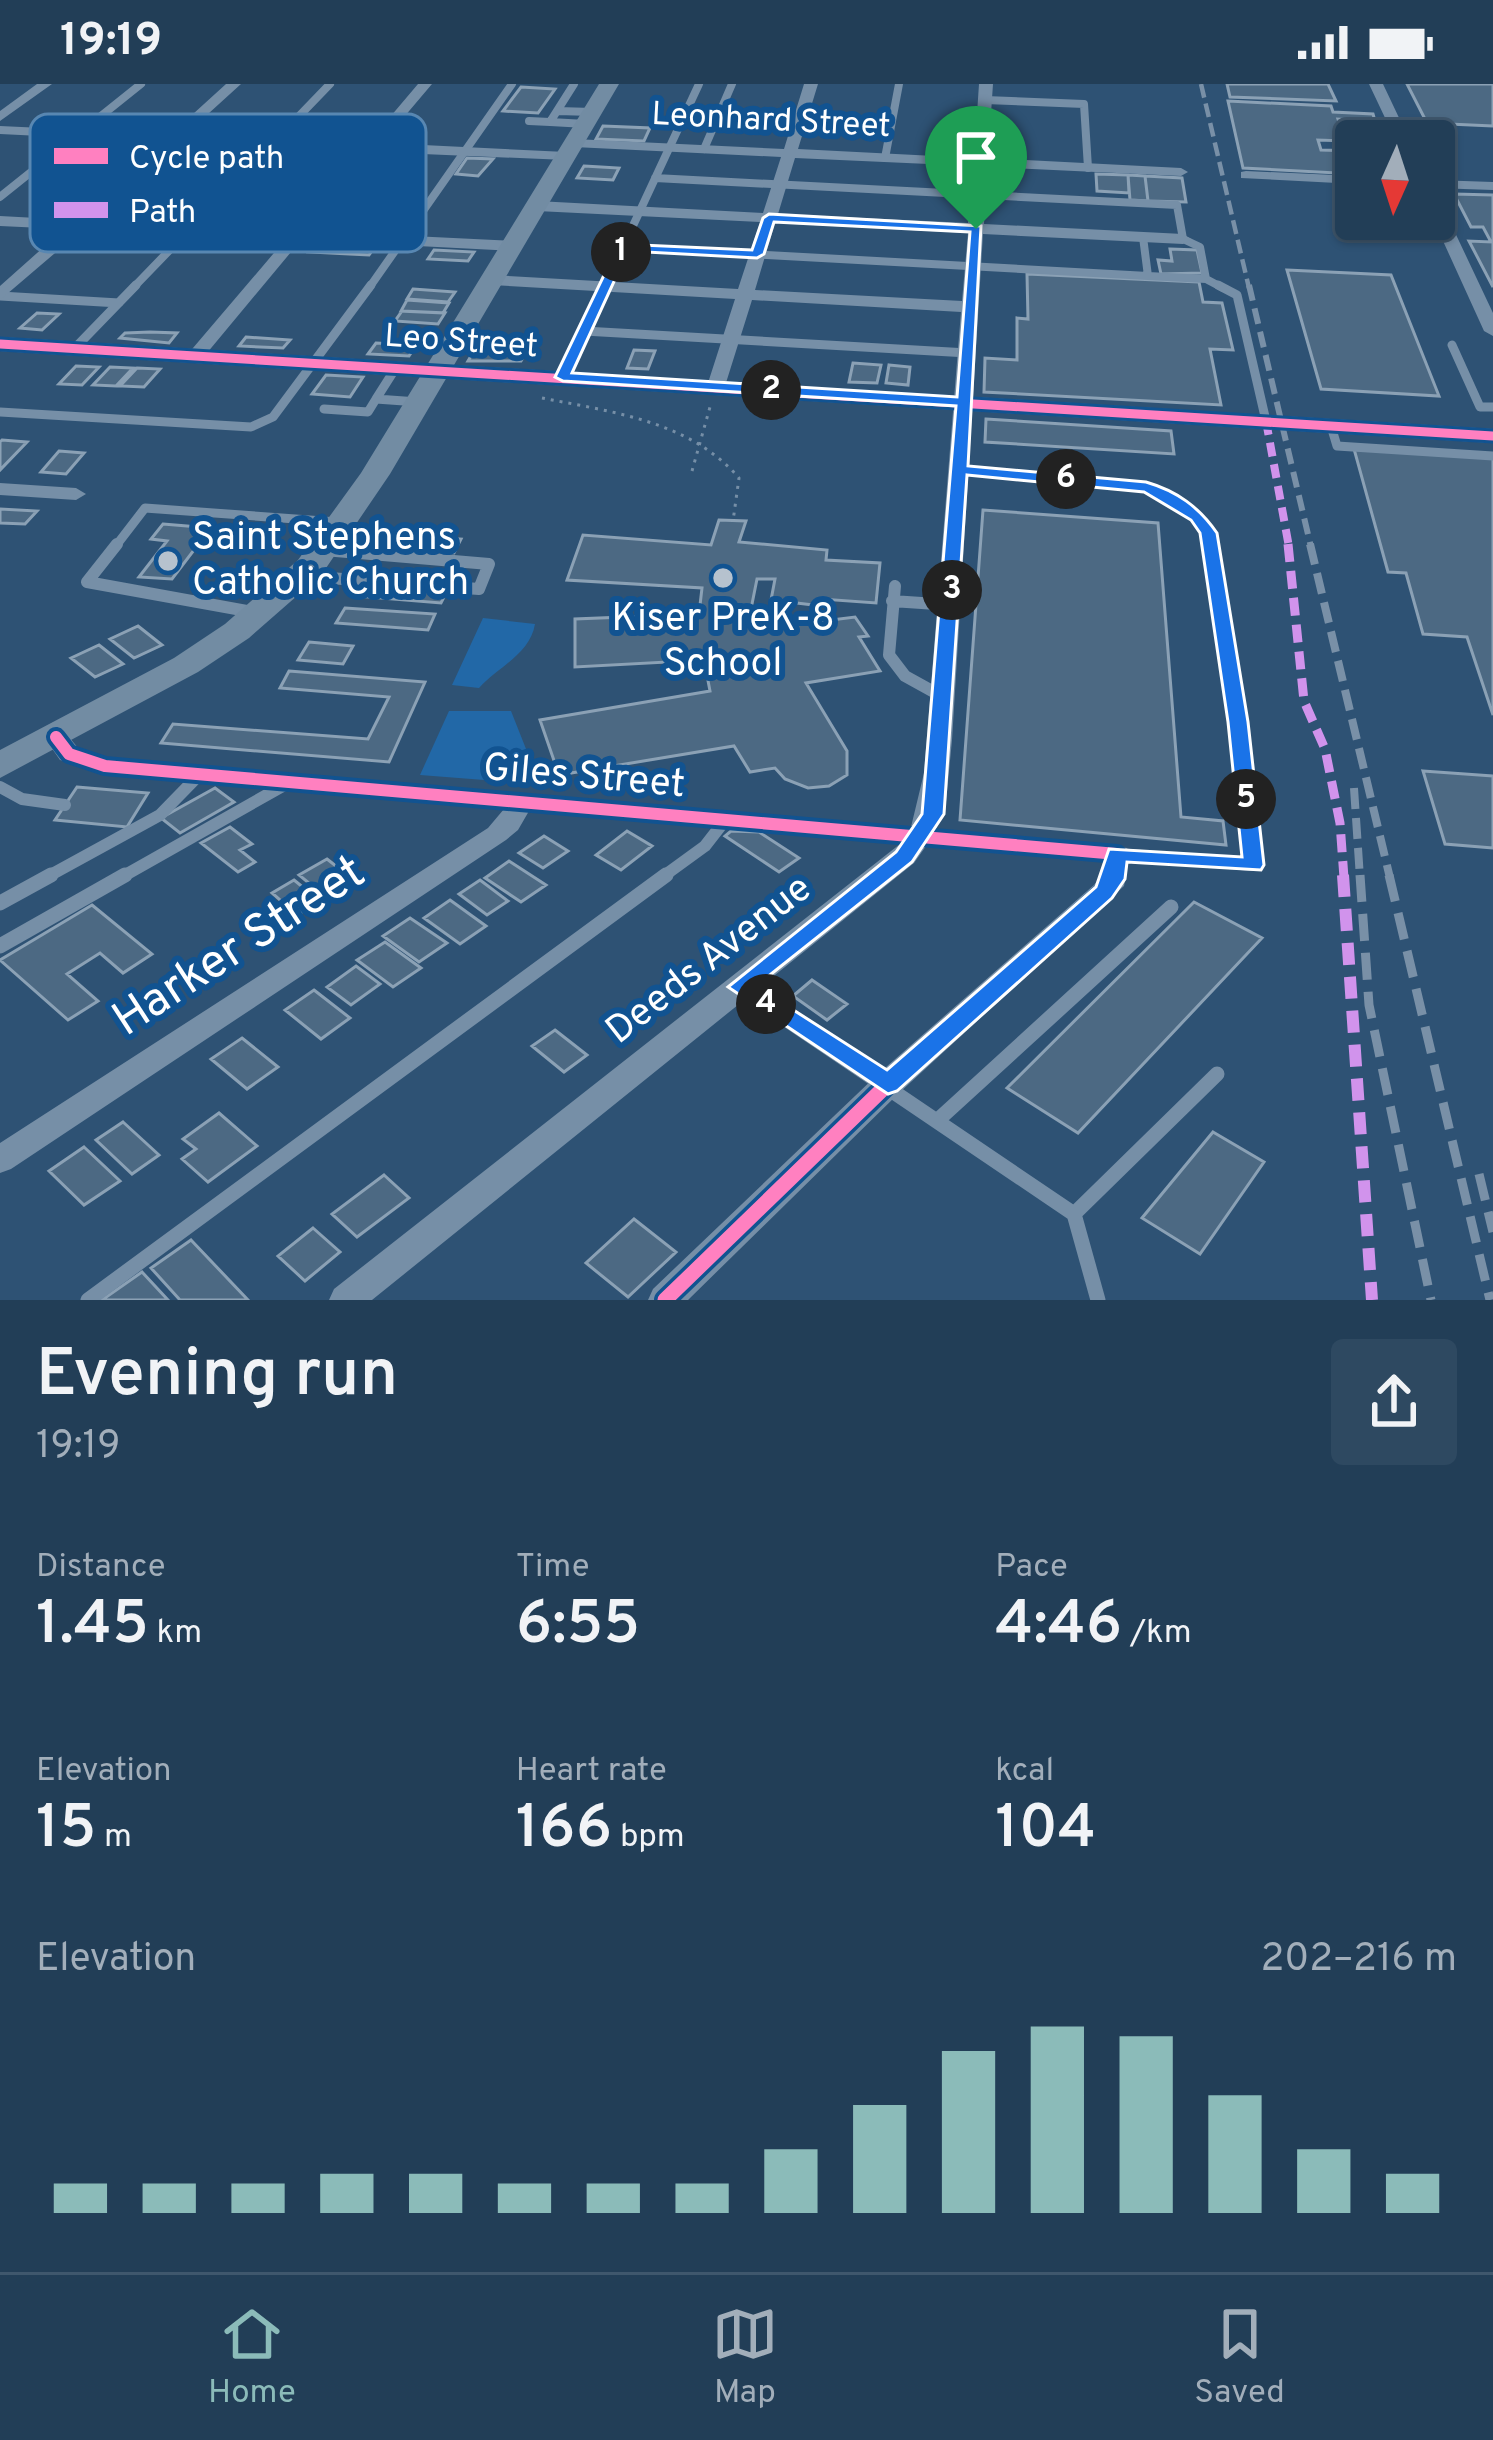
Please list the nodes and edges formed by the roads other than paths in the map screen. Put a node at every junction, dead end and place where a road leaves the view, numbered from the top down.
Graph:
1 (45, 84) edge
2 (141, 84) edge
3 (234, 84) edge
4 (330, 84) edge
5 (425, 84) edge
6 (512, 84) edge
7 (574, 84) edge
8 (699, 84) edge
9 (732, 84) edge
10 (811, 84) edge
11 (899, 84) edge
12 (1376, 84) edge
13 (986, 92) edge
14 (565, 99) junction
15 (558, 111) junction
16 (104, 114) edge
17 (201, 114) edge
18 (301, 114) edge
19 (400, 114) edge
20 (0, 117) edge
21 (588, 120) edge
22 (1393, 120) edge
23 (529, 121) dead end
24 (550, 122) junction
25 (0, 130) edge
26 (30, 132) edge
27 (669, 148) junction
28 (704, 149) junction
29 (426, 150) edge
30 (463, 152) junction
31 (789, 153) junction
32 (885, 158) junction
33 (981, 163) junction
34 (1088, 168) junction
35 (1181, 172) dead end
36 (30, 173) edge
37 (1246, 176) dead end
38 (655, 178) junction
39 (1335, 179) edge
40 (779, 184) junction
41 (1455, 185) edge
42 (1493, 186) edge
43 (979, 195) junction
44 (0, 197) edge
45 (426, 204) edge
46 (537, 206) junction
47 (640, 211) junction
48 (769, 218) junction
49 (0, 221) edge
50 (30, 223) edge
51 (976, 229) junction
52 (1143, 237) junction
53 (1183, 239) junction
54 (1453, 240) edge
55 (426, 242) edge
56 (513, 246) junction
57 (623, 247) junction
58 (48, 252) edge
59 (167, 252) edge
60 (284, 252) edge
61 (392, 252) edge
62 (757, 254) junction
63 (974, 266) junction
64 (1148, 276) junction
65 (1206, 279) junction
66 (493, 280) junction
67 (605, 286) junction
68 (745, 294) junction
69 (1484, 294) edge
70 (0, 295) edge
71 (119, 303) junction
72 (971, 307) junction
73 (584, 331) junction
74 (1493, 331) edge
75 (731, 339) junction
76 (0, 344) edge
77 (1451, 345) dead end
78 (75, 349) junction
79 (968, 352) junction
80 (196, 356) junction
81 (317, 362) junction
82 (397, 366) junction
83 (440, 369) junction
84 (563, 377) junction
85 (716, 386) junction
86 (376, 399) junction
87 (419, 402) junction
88 (964, 402) junction
89 (1493, 407) edge
90 (324, 409) dead end
91 (0, 412) edge
92 (1266, 421) junction
93 (1331, 426) junction
94 (1493, 436) edge
95 (1493, 456) edge
96 (960, 470) junction
97 (0, 489) edge
98 (76, 494) dead end
99 (334, 536) junction
100 (300, 576) junction
101 (895, 586) dead end
102 (892, 601) junction
103 (951, 605) junction
104 (259, 613) junction
105 (944, 698) junction
106 (56, 737) junction
107 (0, 766) edge
108 (200, 774) junction
109 (288, 783) junction
110 (0, 788) edge
111 (520, 802) junction
112 (65, 805) dead end
113 (136, 812) dead end
114 (160, 815) junction
115 (726, 819) junction
116 (922, 836) junction
117 (1117, 854) junction
118 (0, 903) edge
119 (1171, 907) dead end
120 (0, 944) edge
121 (740, 987) junction
122 (1217, 1074) dead end
123 (888, 1084) junction
124 (939, 1119) junction
125 (0, 1160) edge
126 (1074, 1214) junction
127 (88, 1300) edge
128 (346, 1300) edge
129 (664, 1300) edge
130 (1098, 1300) edge

1 - 20 street
2 - 16 lane
3 - 17 street
4 - 18 lane
5 - 19 street
6 - 30 lane
7 - 14 lane
8 - 27 lane
9 - 28 lane
10 - 31 street
11 - 32 lane
12 - 22 street
13 - 33 street
13 - 34 lane
14 - 15 lane
14 - 21 lane
15 - 21 lane
15 - 24 lane
21 - 24 lane
21 - 27 street, Leonhard Street
21 - 30 street, Leonhard Street
21 - 46 main road
23 - 24 lane
25 - 26 street, Leonhard Street
27 - 28 street, Leonhard Street
27 - 38 lane
28 - 31 street, Leonhard Street
29 - 30 street, Leonhard Street
30 - 45 lane
31 - 32 street, Leonhard Street
31 - 40 street
32 - 33 street, Leonhard Street
33 - 34 street, Leonhard Street
33 - 43 street
34 - 35 street, Leonhard Street
36 - 44 lane
37 - 39 street
38 - 40 lane
38 - 47 lane
40 - 43 lane
40 - 48 street
41 - 42 street
43 - 51 street
43 - 53 lane
46 - 47 street
46 - 56 main road
47 - 48 street
47 - 57 lane
48 - 51 street
48 - 62 street
49 - 50 street
51 - 52 street
51 - 63 street
52 - 53 street
52 - 64 lane
53 - 65 lane
54 - 69 street
55 - 56 street
56 - 66 main road
57 - 62 lane
57 - 67 lane
58 - 70 street
59 - 71 lane
60 - 80 street
61 - 81 lane
62 - 63 lane
62 - 68 street
63 - 64 lane
63 - 72 street
64 - 65 lane
65 - 92 lane
66 - 67 street
66 - 83 main road
67 - 68 street
67 - 73 lane
68 - 72 street
68 - 75 street
69 - 74 street
70 - 71 lane
71 - 78 lane
72 - 79 street
73 - 75 lane
73 - 84 lane
75 - 79 lane
75 - 85 street
76 - 78 street, Leo Street
77 - 89 lane
78 - 80 street, Leo Street
79 - 88 street
80 - 81 street, Leo Street
81 - 82 street, Leo Street
81 - 91 lane
82 - 83 street, Leo Street
82 - 86 lane
83 - 84 street, Leo Street
83 - 87 main road
84 - 85 street, Leo Street
85 - 88 street, Leo Street
86 - 87 lane
86 - 90 lane
87 - 99 main road
88 - 92 street, Leo Street
88 - 96 street
92 - 93 street, Leo Street
93 - 94 street, Leo Street
93 - 95 lane
96 - 103 street
96 - 117 lane
97 - 98 street
99 - 100 main road
99 - 100 lane
99 - 104 lane
100 - 104 main road
101 - 102 lane
102 - 103 lane
102 - 105 lane
103 - 105 street
104 - 106 main road
105 - 116 street
106 - 107 main road
106 - 108 street, Giles Street
108 - 109 street, Giles Street
108 - 114 lane
109 - 111 street, Giles Street
109 - 120 lane
110 - 112 lane
111 - 115 street, Giles Street
111 - 125 street, Harker Street
113 - 114 lane
114 - 118 lane
115 - 116 street, Giles Street
115 - 127 lane
116 - 117 street, Giles Street
116 - 121 street, Deeds Avenue
117 - 123 street
119 - 124 lane
121 - 123 lane
121 - 128 street, Deeds Avenue
122 - 126 lane
123 - 124 lane
123 - 129 street
124 - 126 lane
126 - 130 lane

